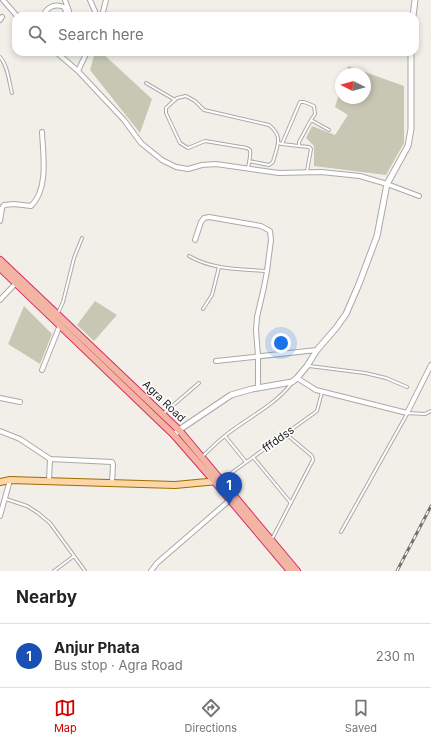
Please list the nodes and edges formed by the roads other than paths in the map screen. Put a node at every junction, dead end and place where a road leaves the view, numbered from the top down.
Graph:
1 (65, 0) edge
2 (90, 0) edge
3 (106, 0) edge
4 (415, 0) edge
5 (4, 1) edge
6 (0, 6) edge
7 (14, 12) edge
8 (45, 12) edge
9 (67, 12) edge
10 (69, 12) edge
11 (94, 12) edge
12 (103, 12) edge
13 (414, 12) edge
14 (0, 56) edge
15 (62, 56) edge
16 (85, 56) edge
17 (411, 56) edge
18 (78, 71) junction
19 (146, 83) dead end
20 (12, 94) dead end
21 (175, 100) junction
22 (311, 120) junction
23 (329, 130) dead end
24 (42, 132) dead end
25 (278, 143) junction
26 (282, 144) junction
27 (299, 146) junction
28 (250, 160) junction
29 (248, 168) junction
30 (307, 172) junction
31 (387, 184) junction
32 (419, 196) dead end
33 (0, 221) edge
34 (82, 238) dead end
35 (195, 240) dead end
36 (189, 256) dead end
37 (0, 260) edge
38 (219, 267) junction
39 (0, 268) edge
40 (267, 271) junction
41 (16, 283) junction
42 (0, 300) edge
43 (203, 309) dead end
44 (57, 315) junction
45 (60, 325) junction
46 (317, 350) junction
47 (258, 356) junction
48 (216, 361) dead end
49 (431, 365) edge
50 (307, 366) junction
51 (42, 370) dead end
52 (297, 378) junction
53 (292, 382) junction
54 (199, 383) dead end
55 (407, 387) dead end
56 (258, 388) junction
57 (322, 391) junction
58 (0, 398) edge
59 (20, 402) dead end
60 (431, 411) edge
61 (407, 413) junction
62 (163, 414) junction
63 (179, 430) junction
64 (0, 431) edge
65 (286, 433) junction
66 (174, 435) junction
67 (225, 436) junction
68 (203, 456) junction
69 (253, 457) junction
70 (50, 459) junction
71 (246, 462) junction
72 (10, 480) junction
73 (49, 481) junction
74 (218, 481) junction
75 (0, 482) edge
76 (112, 483) junction
77 (5, 498) junction
78 (232, 498) junction
79 (291, 503) junction
80 (0, 516) edge
81 (341, 532) dead end
82 (271, 540) junction
83 (74, 556) junction
84 (54, 571) edge
85 (85, 571) edge
86 (151, 571) edge
87 (290, 571) edge
88 (297, 571) edge

1 - 10 street
2 - 11 street
3 - 12 street
4 - 13 street
5 - 6 street
5 - 7 street
8 - 9 street
14 - 20 lane
15 - 18 street
16 - 18 street
17 - 31 street
18 - 29 street
19 - 21 lane
21 - 25 lane
21 - 28 lane
22 - 23 lane
22 - 26 lane
22 - 27 lane
24 - 33 street
25 - 26 lane
25 - 28 lane
26 - 27 lane
27 - 30 lane
28 - 29 lane
29 - 30 street
30 - 31 street
31 - 32 street
31 - 46 street
34 - 44 lane
35 - 40 street
36 - 38 lane
37 - 44 highway, Agra Road
38 - 40 lane
38 - 43 lane
39 - 41 highway, Agra Road
40 - 47 street
41 - 42 street
41 - 45 highway, Agra Road
44 - 62 highway, Agra Road
45 - 51 street
45 - 66 highway, Agra Road
46 - 47 street
46 - 50 street
47 - 48 street
47 - 56 street
49 - 61 street
50 - 52 street
50 - 55 lane
52 - 53 street
52 - 57 street
53 - 56 street
53 - 67 lane
54 - 62 lane
56 - 63 street
57 - 61 street
57 - 65 lane, fffddss
58 - 59 street
60 - 61 lane
61 - 81 lane
62 - 63 highway, Agra Road
63 - 66 street
63 - 68 highway, Agra Road
64 - 70 street
65 - 69 lane, fffddss
65 - 79 lane
66 - 74 highway, Agra Road
67 - 68 lane
67 - 71 lane
68 - 74 highway, Agra Road
69 - 71 lane, fffddss
69 - 79 lane
70 - 73 street
70 - 76 street
71 - 74 lane, fffddss
72 - 73 main road
72 - 75 main road
72 - 77 street
73 - 76 main road
74 - 76 main road
74 - 78 highway
77 - 80 street
77 - 83 lane
78 - 82 highway
78 - 86 street
78 - 87 highway
79 - 82 lane
82 - 88 highway
83 - 84 lane
83 - 85 lane

